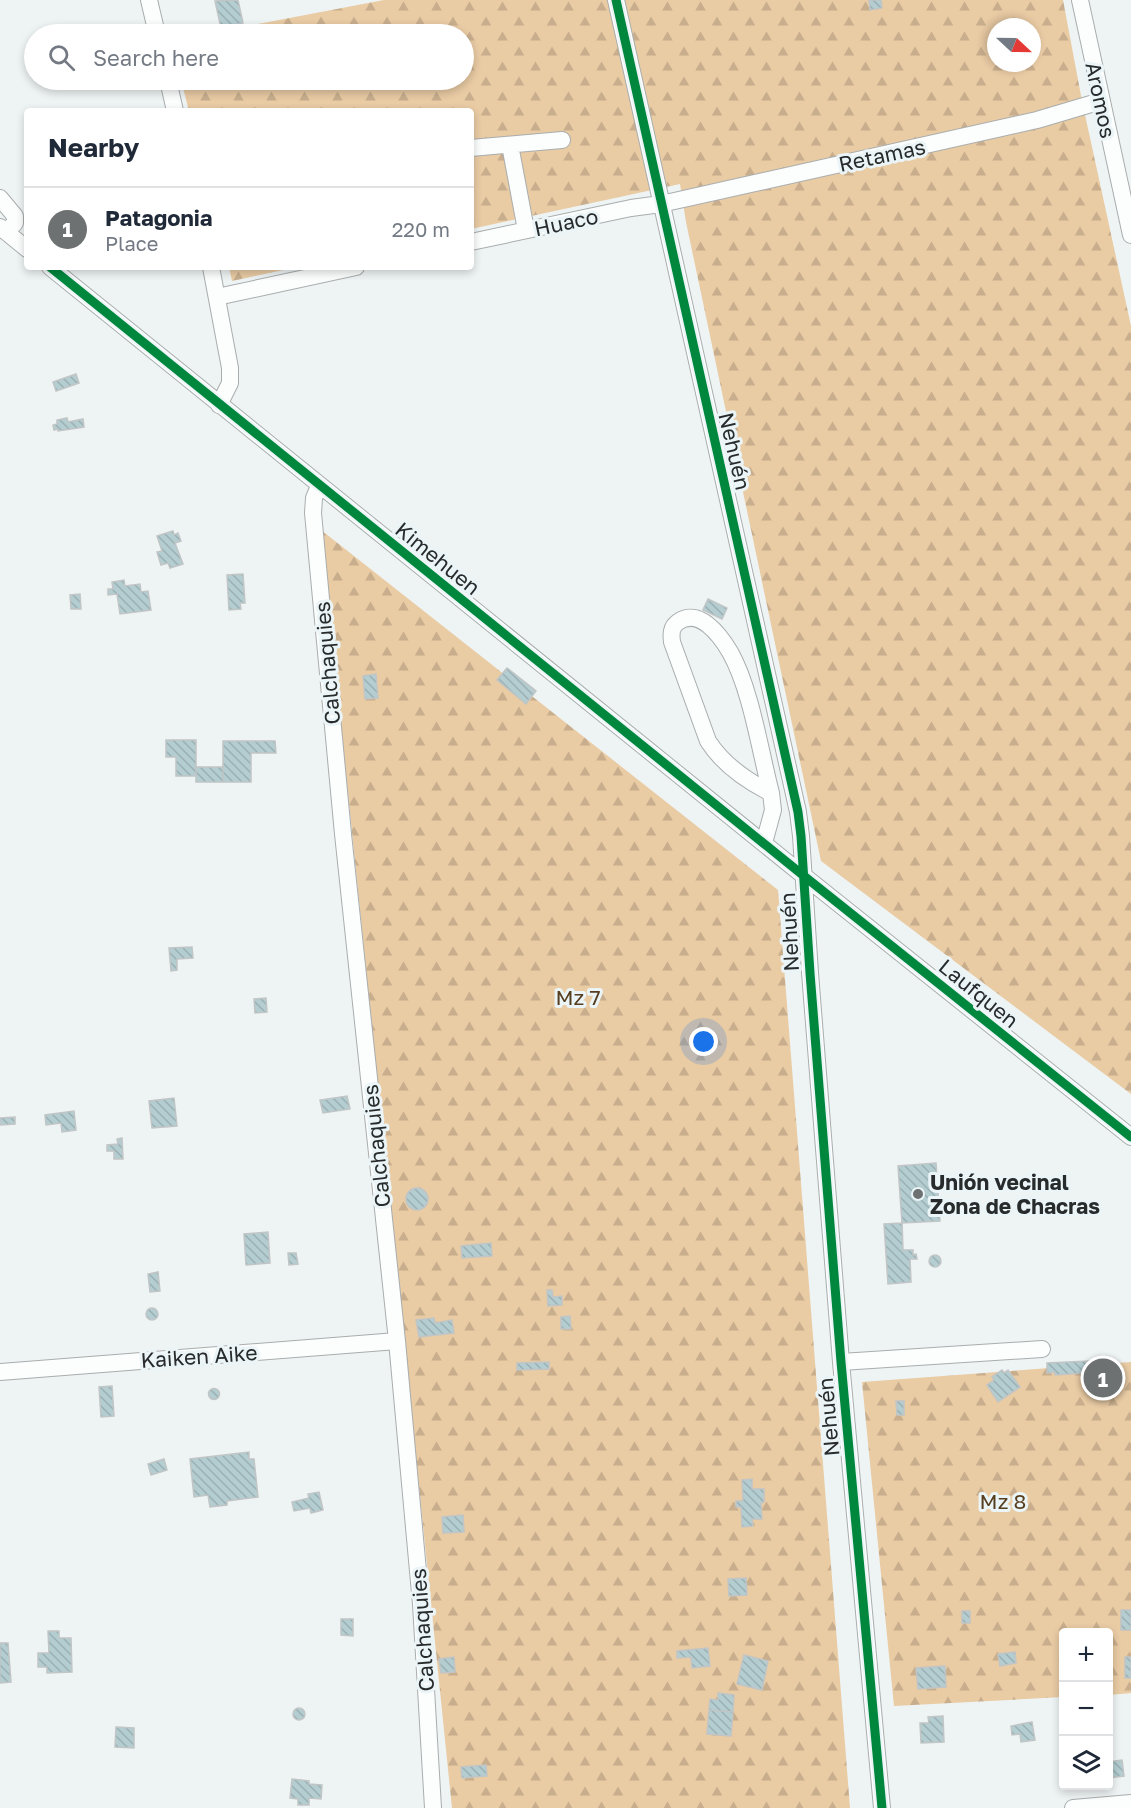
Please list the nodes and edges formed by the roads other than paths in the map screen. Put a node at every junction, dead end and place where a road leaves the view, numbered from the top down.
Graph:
1 (150, 0) edge
2 (616, 0) edge
3 (1080, 0) edge
4 (155, 24) edge
5 (170, 90) edge
6 (1101, 101) junction
7 (174, 108) edge
8 (562, 140) dead end
9 (510, 145) junction
10 (474, 148) edge
11 (0, 198) edge
12 (661, 204) junction
13 (3, 230) edge
14 (526, 230) junction
15 (1131, 235) edge
16 (474, 241) edge
17 (24, 247) edge
18 (54, 270) edge
19 (212, 270) edge
20 (342, 270) edge
21 (218, 297) junction
22 (219, 405) junction
23 (319, 486) junction
24 (771, 793) junction
25 (764, 843) junction
26 (804, 876) junction
27 (1131, 1137) edge
28 (397, 1341) junction
29 (1042, 1349) dead end
30 (841, 1362) junction
31 (0, 1372) edge
32 (1131, 1803) edge
33 (433, 1808) edge
34 (882, 1808) edge
35 (1073, 1808) edge

1 - 4 street
2 - 12 street, Nehuén
3 - 6 street, Aromos
5 - 7 street
6 - 12 street, Retamas
6 - 15 street, Aromos
8 - 9 street
9 - 10 street
9 - 14 street
11 - 13 street
12 - 14 street, Huaco
12 - 26 street, Nehuén
13 - 17 street
14 - 16 street, Huaco
18 - 22 street, Kimehuen
19 - 21 street
20 - 21 street
21 - 22 street
22 - 23 street, Kimehuen
23 - 25 street, Kimehuen
23 - 28 street, Calchaquies
24 - 24 street
24 - 25 street
25 - 26 street, Kimehuen
26 - 27 street, Laufquen
26 - 30 street, Nehuén
28 - 31 street, Kaiken Aike
28 - 33 street, Calchaquies
29 - 30 street
30 - 34 street, Nehuén
32 - 35 street

